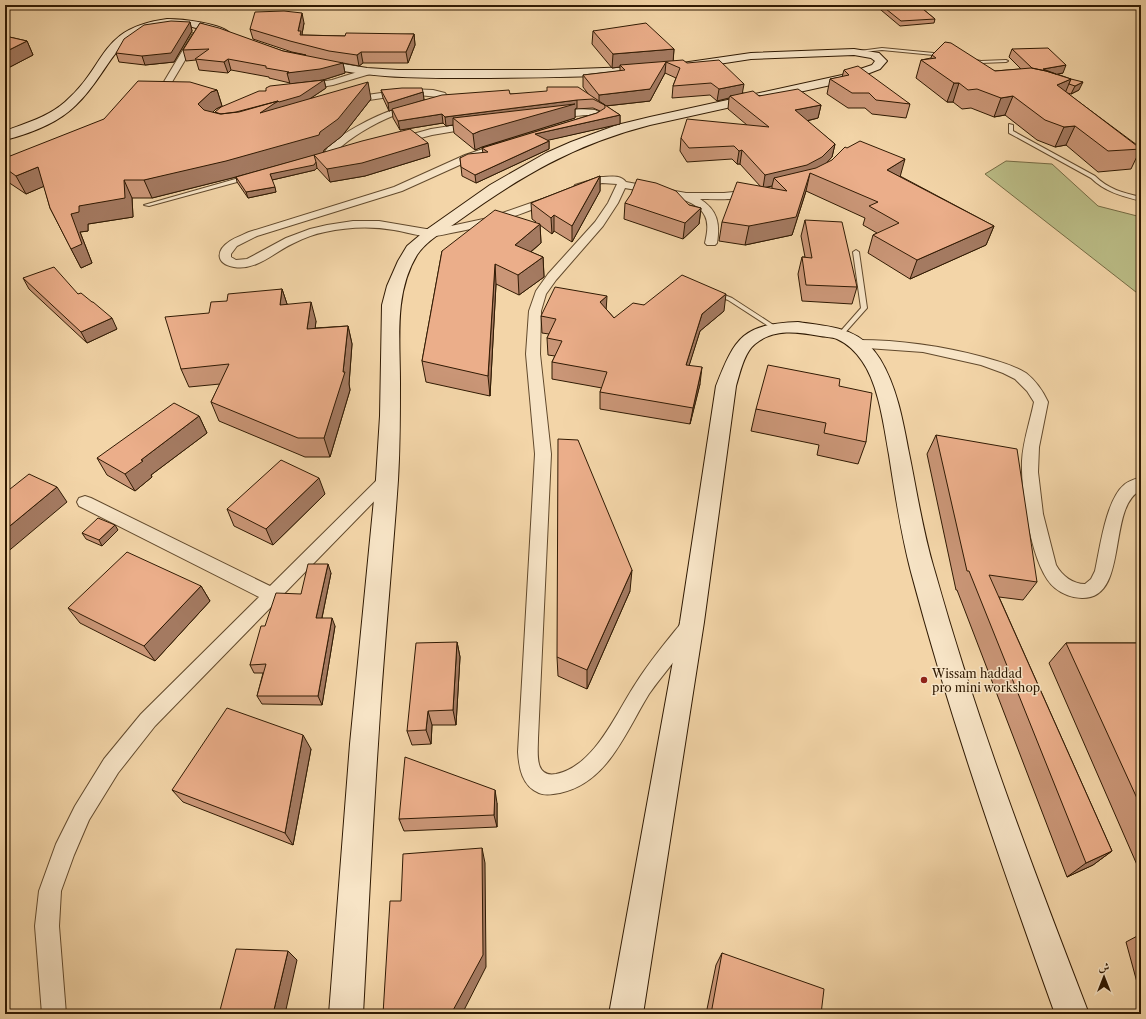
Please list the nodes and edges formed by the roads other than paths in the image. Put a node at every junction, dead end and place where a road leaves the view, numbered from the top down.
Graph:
1 (202, 25) junction
2 (237, 38) edge
3 (854, 52) junction
4 (950, 56) edge
5 (963, 59) edge
6 (303, 60) edge
7 (1006, 61) dead end
8 (968, 64) edge
9 (676, 67) edge
10 (973, 67) edge
11 (643, 70) edge
12 (367, 72) junction
13 (166, 85) edge
14 (291, 89) edge
15 (338, 102) edge
16 (547, 116) edge
17 (487, 124) edge
18 (571, 124) edge
19 (1011, 125) dead end
20 (5, 136) edge
21 (514, 142) edge
22 (389, 143) edge
23 (355, 153) edge
24 (253, 175) edge
25 (622, 184) junction
26 (766, 191) edge
27 (686, 196) junction
28 (1141, 200) edge
29 (147, 205) dead end
30 (432, 233) junction
31 (711, 243) dead end
32 (856, 252) dead end
33 (712, 291) edge
34 (774, 328) junction
35 (849, 339) junction
36 (387, 479) junction
37 (1141, 483) edge
38 (85, 502) dead end
39 (272, 595) junction
40 (692, 622) junction
41 (54, 1014) edge
42 (346, 1014) edge
43 (626, 1014) edge
44 (1072, 1014) edge

1 - 2 street
1 - 13 street
1 - 20 street
3 - 4 lane
3 - 9 street
3 - 30 street
5 - 7 lane
6 - 12 street
8 - 10 lane
11 - 12 street
12 - 14 street
15 - 23 street
16 - 18 street
17 - 22 street
19 - 28 lane
21 - 30 street
24 - 29 lane
25 - 27 street
25 - 30 street
25 - 40 street
26 - 27 street
27 - 31 street
30 - 36 street
32 - 35 lane
33 - 34 lane
34 - 35 street
34 - 40 street
35 - 37 street
35 - 44 street
36 - 39 street
36 - 42 street
38 - 39 street
39 - 41 street
40 - 43 street

